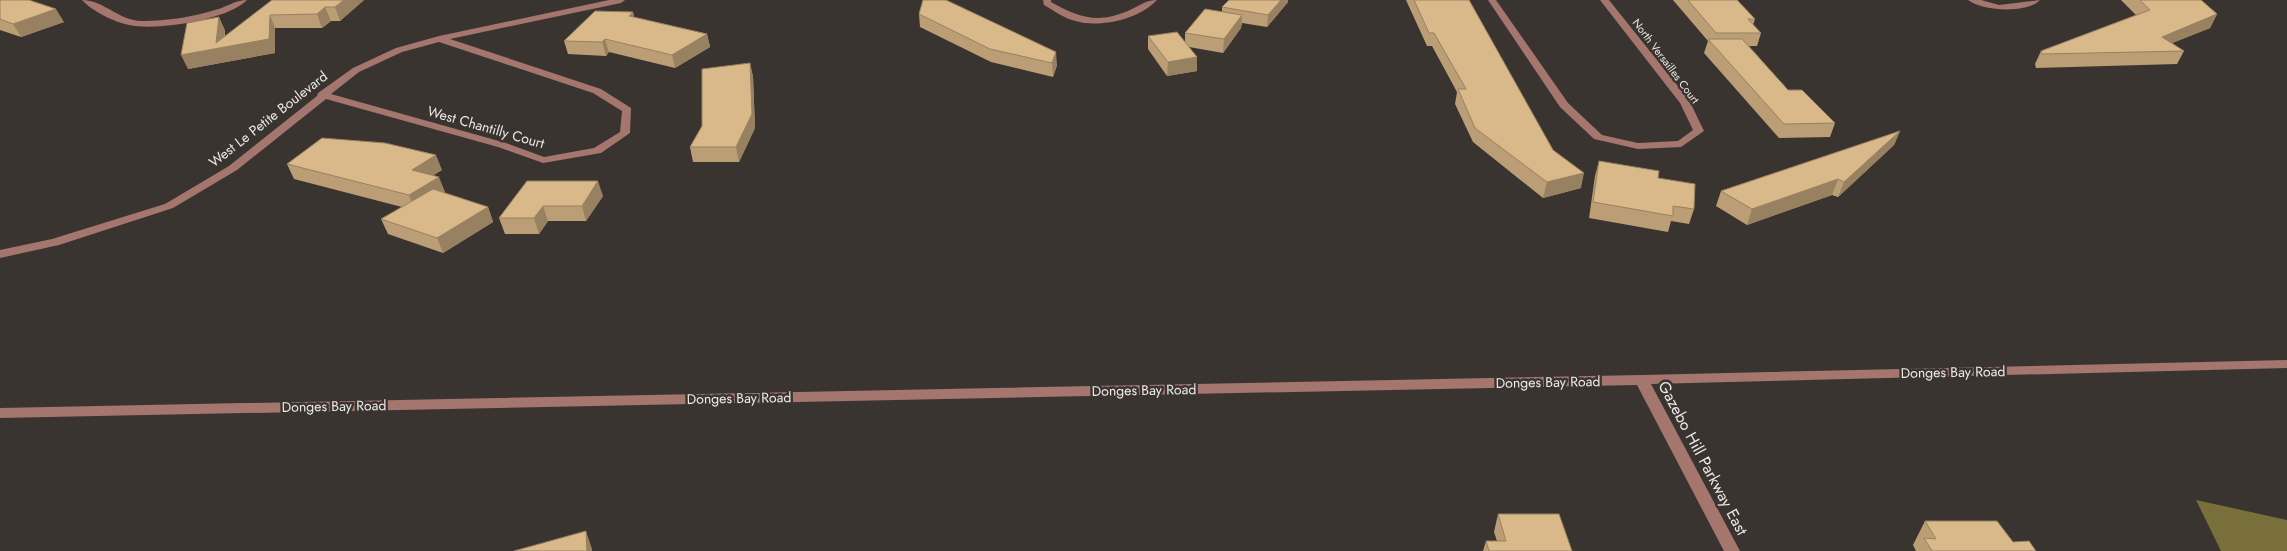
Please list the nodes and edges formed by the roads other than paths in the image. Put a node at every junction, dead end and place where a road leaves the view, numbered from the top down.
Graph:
1 (86, 0) edge
2 (243, 0) edge
3 (621, 0) edge
4 (1047, 0) edge
5 (1153, 0) edge
6 (1492, 0) edge
7 (1604, 0) edge
8 (1972, 0) edge
9 (2036, 0) edge
10 (439, 39) junction
11 (322, 96) junction
12 (0, 254) edge
13 (2287, 364) edge
14 (1642, 380) junction
15 (0, 413) edge
16 (1732, 551) edge

1 - 2 street
3 - 10 street, West Le Petite Boulevard
4 - 5 street
6 - 7 street, North Versailles Court
8 - 9 street
10 - 11 street, West Le Petite Boulevard
10 - 11 street, West Chantilly Court
11 - 12 street, West Le Petite Boulevard
13 - 14 street, Donges Bay Road
14 - 15 street, Donges Bay Road
14 - 16 street, Gazebo Hill Parkway East

